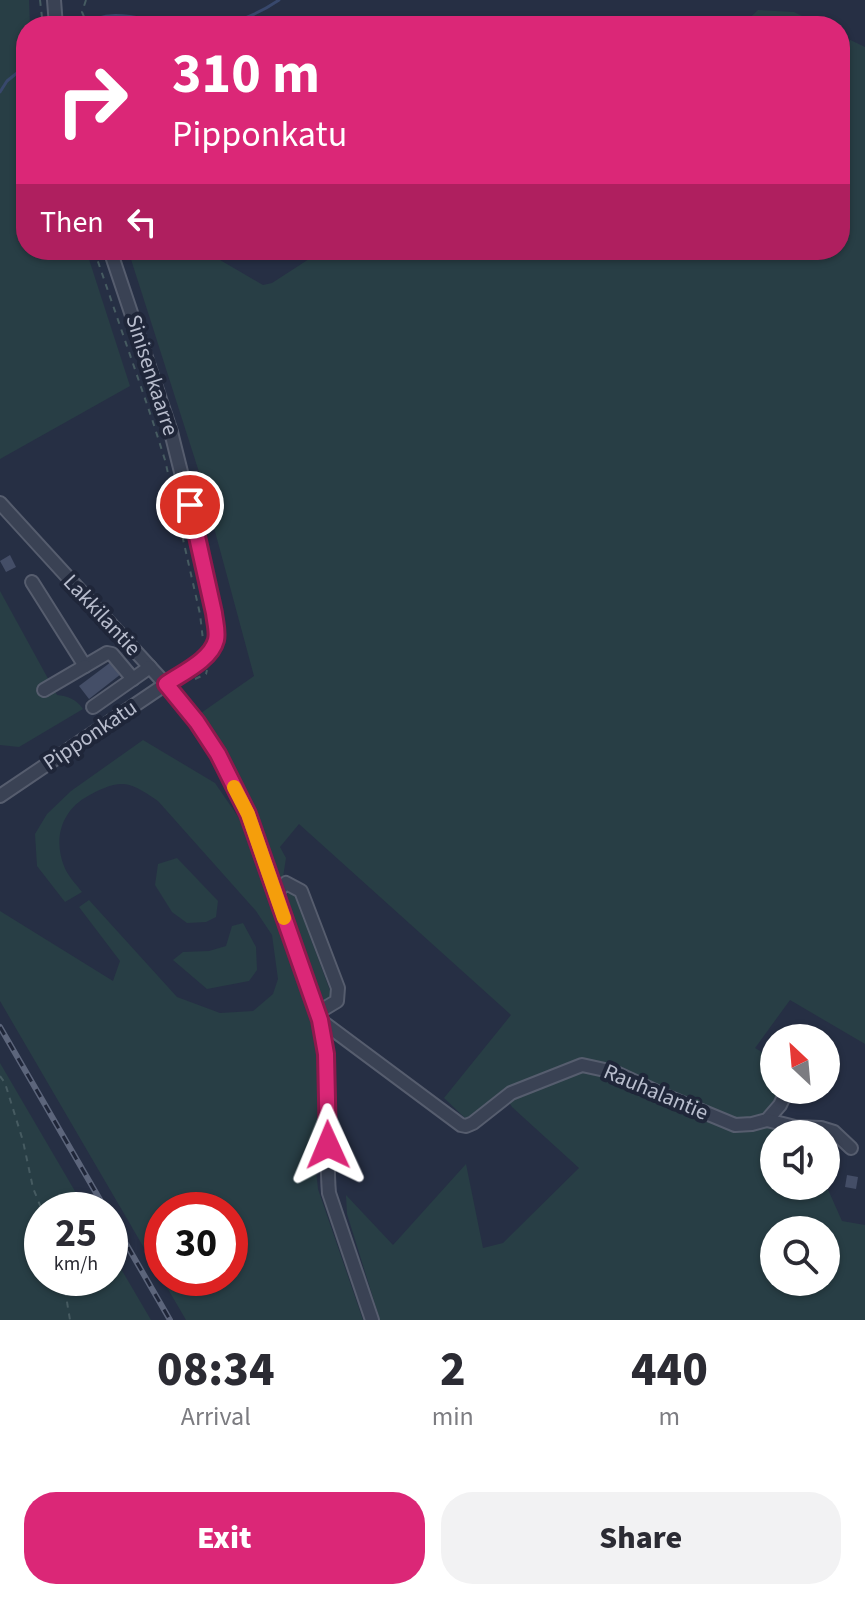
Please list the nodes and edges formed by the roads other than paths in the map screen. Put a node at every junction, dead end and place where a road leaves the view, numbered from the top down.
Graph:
1 (113, 260) edge
2 (0, 503) edge
3 (32, 582) dead end
4 (216, 642) joint
5 (85, 666) junction
6 (150, 667) junction
7 (133, 679) junction
8 (166, 684) junction
9 (44, 690) dead end
10 (93, 707) dead end
11 (0, 796) edge
12 (274, 889) junction
13 (318, 1017) junction
14 (780, 1104) edge
15 (767, 1120) edge
16 (760, 1122) edge
17 (840, 1138) edge
18 (851, 1148) dead end
19 (372, 1320) edge

1 - 4 street, Sinisenkaarre
2 - 6 street, Lakkilantie
3 - 5 street
4 - 8 street, Pipponkatu
5 - 7 street
5 - 9 street
6 - 7 street
6 - 8 street, Lakkilantie
7 - 10 street
8 - 11 street, Pipponkatu
8 - 12 street, Lakkilantie
12 - 13 street, Lakkilantie
12 - 13 street
13 - 16 street, Rauhalantie
13 - 19 street, Lakkilantie
14 - 15 street
17 - 18 street

